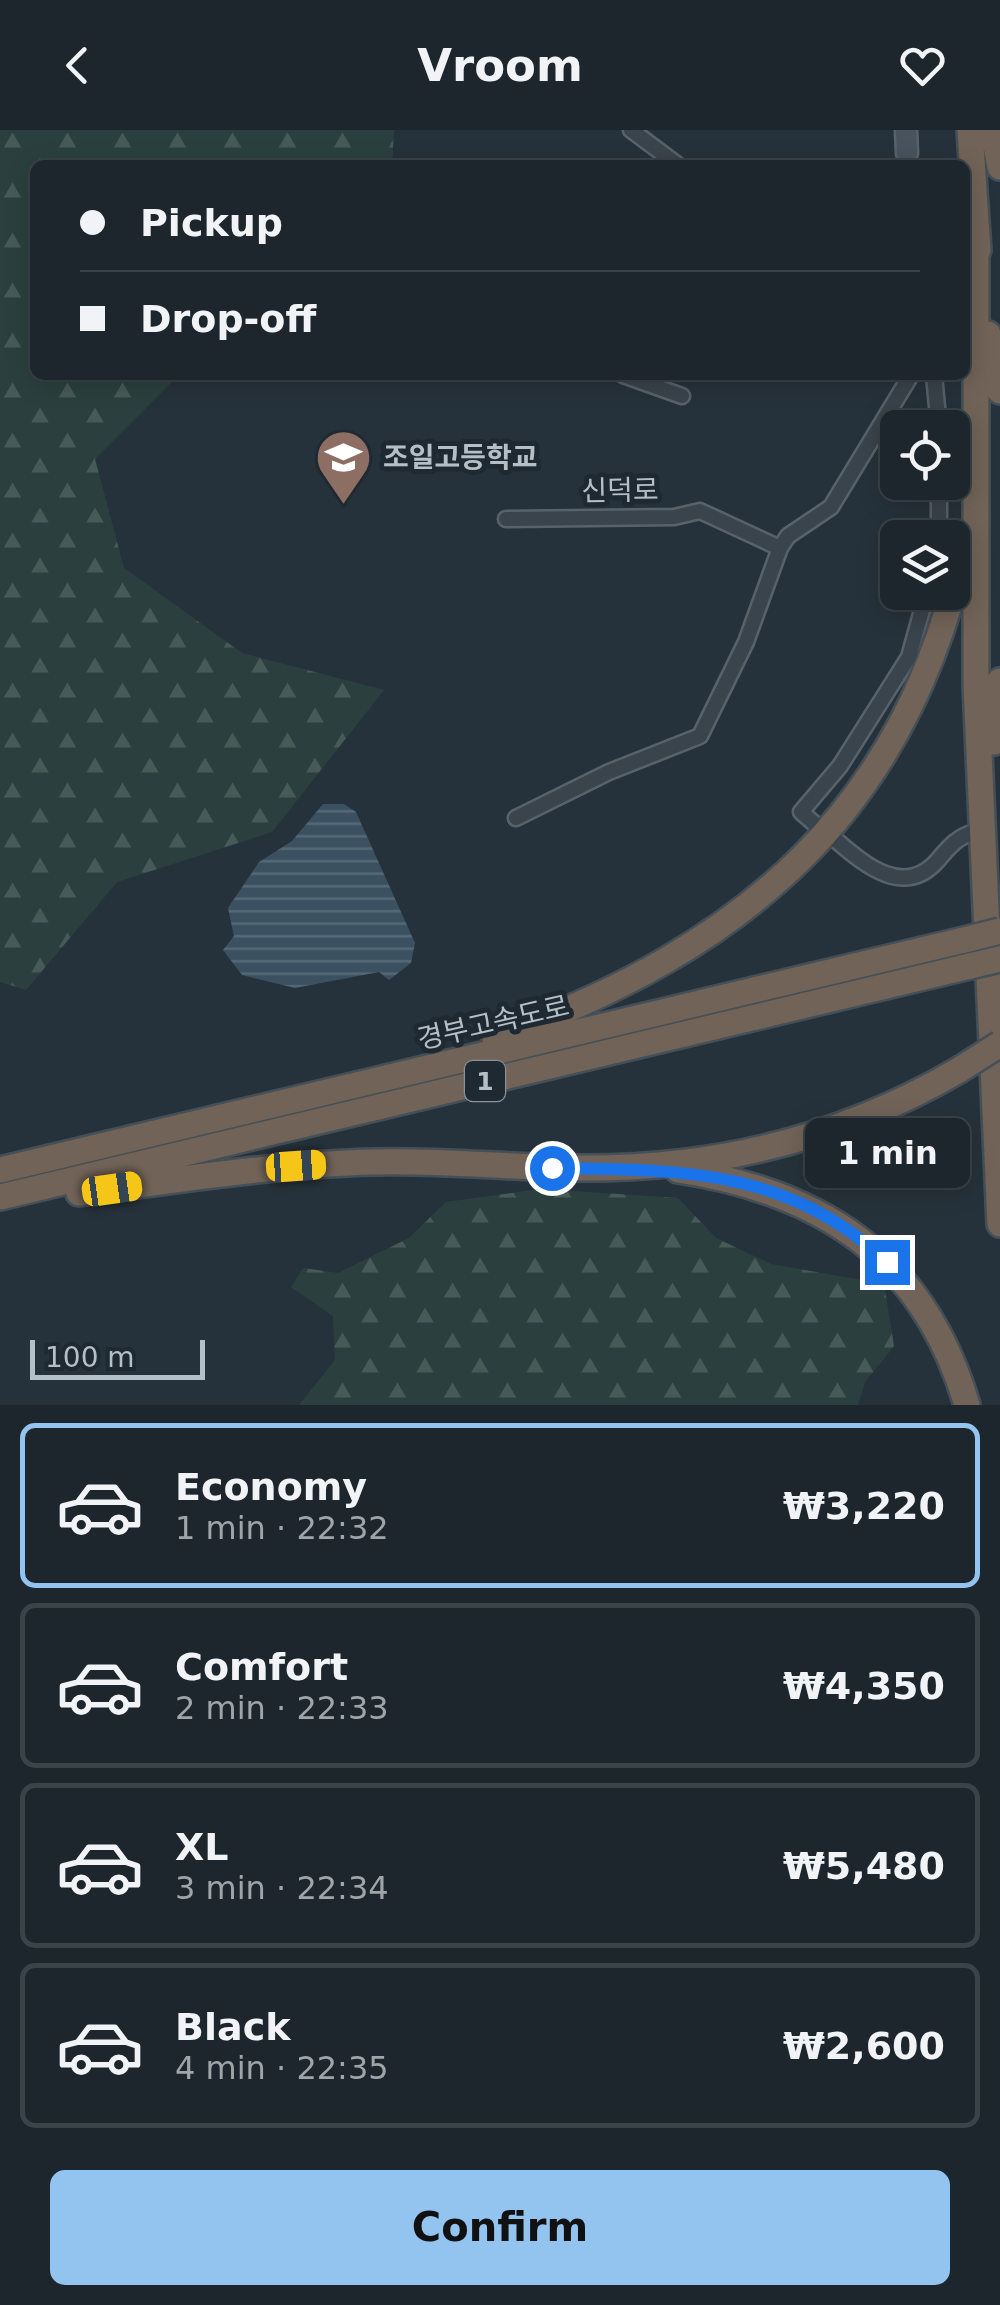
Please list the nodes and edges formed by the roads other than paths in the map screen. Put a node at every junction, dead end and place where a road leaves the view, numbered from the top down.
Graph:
1 (631, 130) edge
2 (906, 130) edge
3 (970, 130) edge
4 (992, 130) edge
5 (907, 159) edge
6 (671, 160) edge
7 (1000, 167) edge
8 (976, 234) junction
9 (636, 380) edge
10 (908, 380) edge
11 (934, 380) edge
12 (1000, 390) edge
13 (682, 396) dead end
14 (937, 410) edge
15 (977, 434) junction
16 (506, 519) dead end
17 (780, 548) junction
18 (921, 610) edge
19 (1000, 681) edge
20 (516, 818) dead end
21 (816, 825) dead end
22 (974, 832) dead end
23 (837, 842) dead end
24 (1000, 872) edge
25 (1000, 931) edge
26 (1000, 959) edge
27 (1000, 1044) edge
28 (361, 1084) junction
29 (618, 1167) junction
30 (0, 1170) edge
31 (0, 1200) edge
32 (1000, 1224) edge
33 (967, 1405) edge

1 - 6 street
2 - 5 street
3 - 8 highway
4 - 7 highway
8 - 12 highway
8 - 15 highway
9 - 13 street
10 - 17 street
11 - 14 street
15 - 28 highway
15 - 32 highway
16 - 17 street, 신덕로
17 - 20 street
18 - 21 street
19 - 24 highway
22 - 23 street
25 - 28 highway, 경부고속도로 / 1, bridge
26 - 31 highway, 경부고속도로 / 1, bridge
27 - 29 highway, bridge
28 - 30 highway, 경부고속도로 / 1
29 - 31 highway
29 - 33 highway

